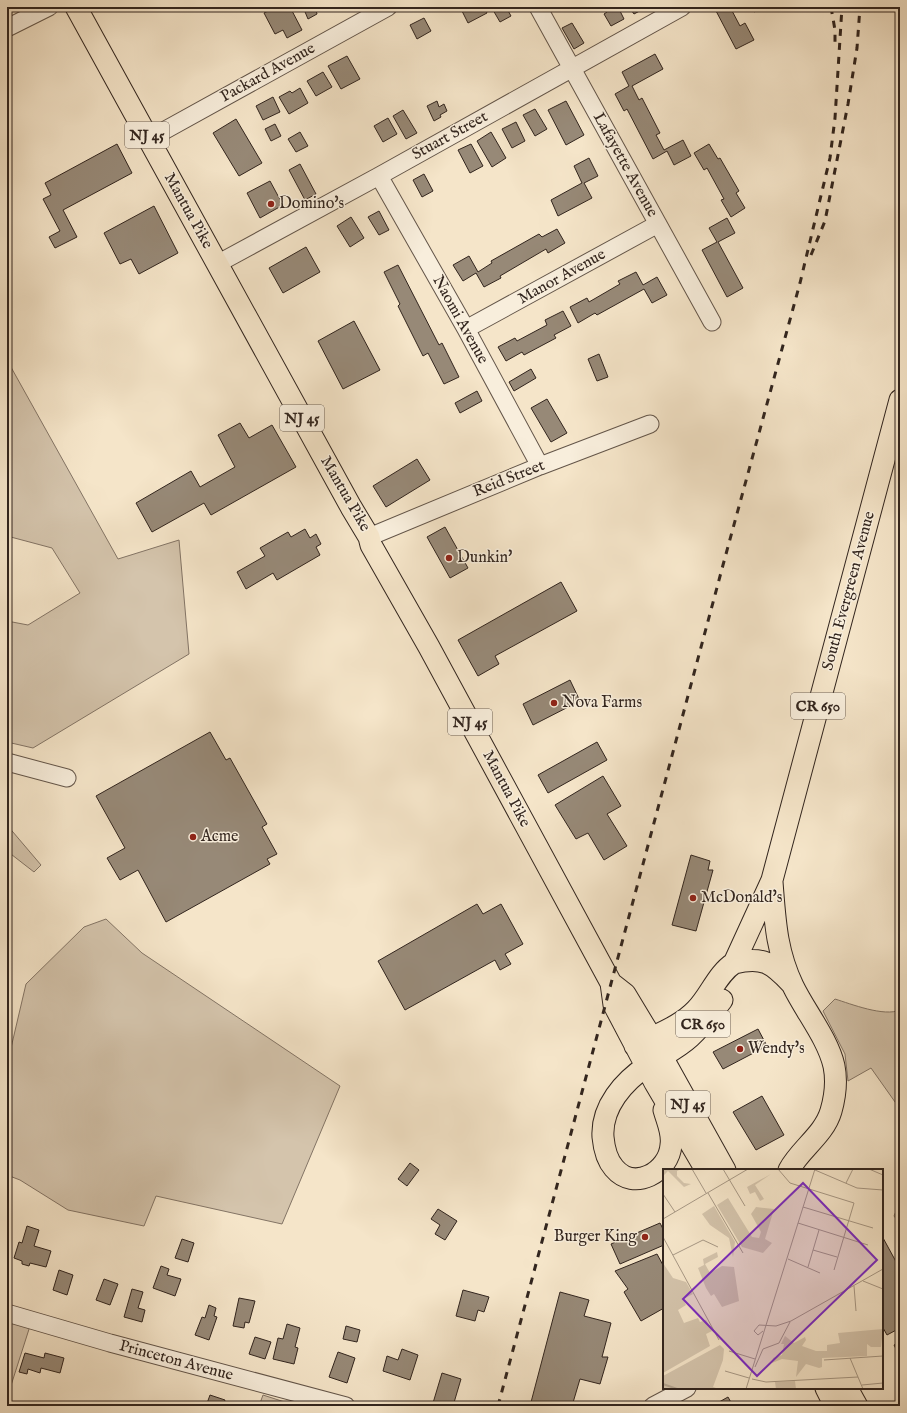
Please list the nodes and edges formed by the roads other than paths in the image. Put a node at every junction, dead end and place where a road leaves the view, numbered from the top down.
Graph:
1 (49, 7) edge
2 (76, 7) edge
3 (388, 7) edge
4 (538, 7) edge
5 (682, 7) edge
6 (7, 28) edge
7 (572, 69) junction
8 (149, 139) junction
9 (379, 176) junction
10 (658, 224) junction
11 (217, 264) junction
12 (712, 322) dead end
13 (466, 329) junction
14 (900, 400) edge
15 (650, 424) dead end
16 (540, 466) junction
17 (369, 537) junction
18 (7, 762) edge
19 (67, 778) dead end
20 (772, 880) junction
21 (734, 963) junction
22 (792, 985) junction
23 (643, 1042) junction
24 (655, 1069) junction
25 (705, 1169) edge
26 (724, 1169) edge
27 (790, 1169) edge
28 (7, 1313) edge
29 (685, 1389) edge
30 (826, 1389) edge
31 (848, 1389) edge
32 (346, 1406) edge
33 (653, 1406) edge
34 (835, 1406) edge
35 (857, 1406) edge

1 - 6 street
2 - 8 main road, Mantua Pike / NJ 45
3 - 8 street, Packard Avenue
4 - 7 street, Lafayette Avenue
5 - 7 street, Stuart Street
7 - 9 street, Stuart Street
7 - 10 street, Lafayette Avenue
8 - 11 main road, Mantua Pike / NJ 45
9 - 11 street, Stuart Street
9 - 13 street, Naomi Avenue
10 - 12 street, Lafayette Avenue
10 - 13 street, Manor Avenue
11 - 17 main road, Mantua Pike / NJ 45
13 - 16 street, Naomi Avenue
14 - 20 main road, South Evergreen Avenue / CR 650
15 - 16 street, Reid Street
16 - 17 street, Reid Street
17 - 23 main road, Mantua Pike / NJ 45
18 - 19 street
20 - 21 main road, South Evergreen Avenue / CR 650
20 - 22 main road
21 - 22 main road
21 - 23 main road, South Evergreen Avenue / CR 650
21 - 24 main road, South Evergreen Avenue / CR 650
22 - 27 main road
23 - 24 main road, Mantua Pike / NJ 45
24 - 24 main road, South Evergreen Avenue
24 - 25 main road, Mantua Pike / NJ 45
24 - 26 main road, Mantua Pike / NJ 45
28 - 32 street, Princeton Avenue
29 - 33 street
30 - 34 main road
31 - 35 main road

